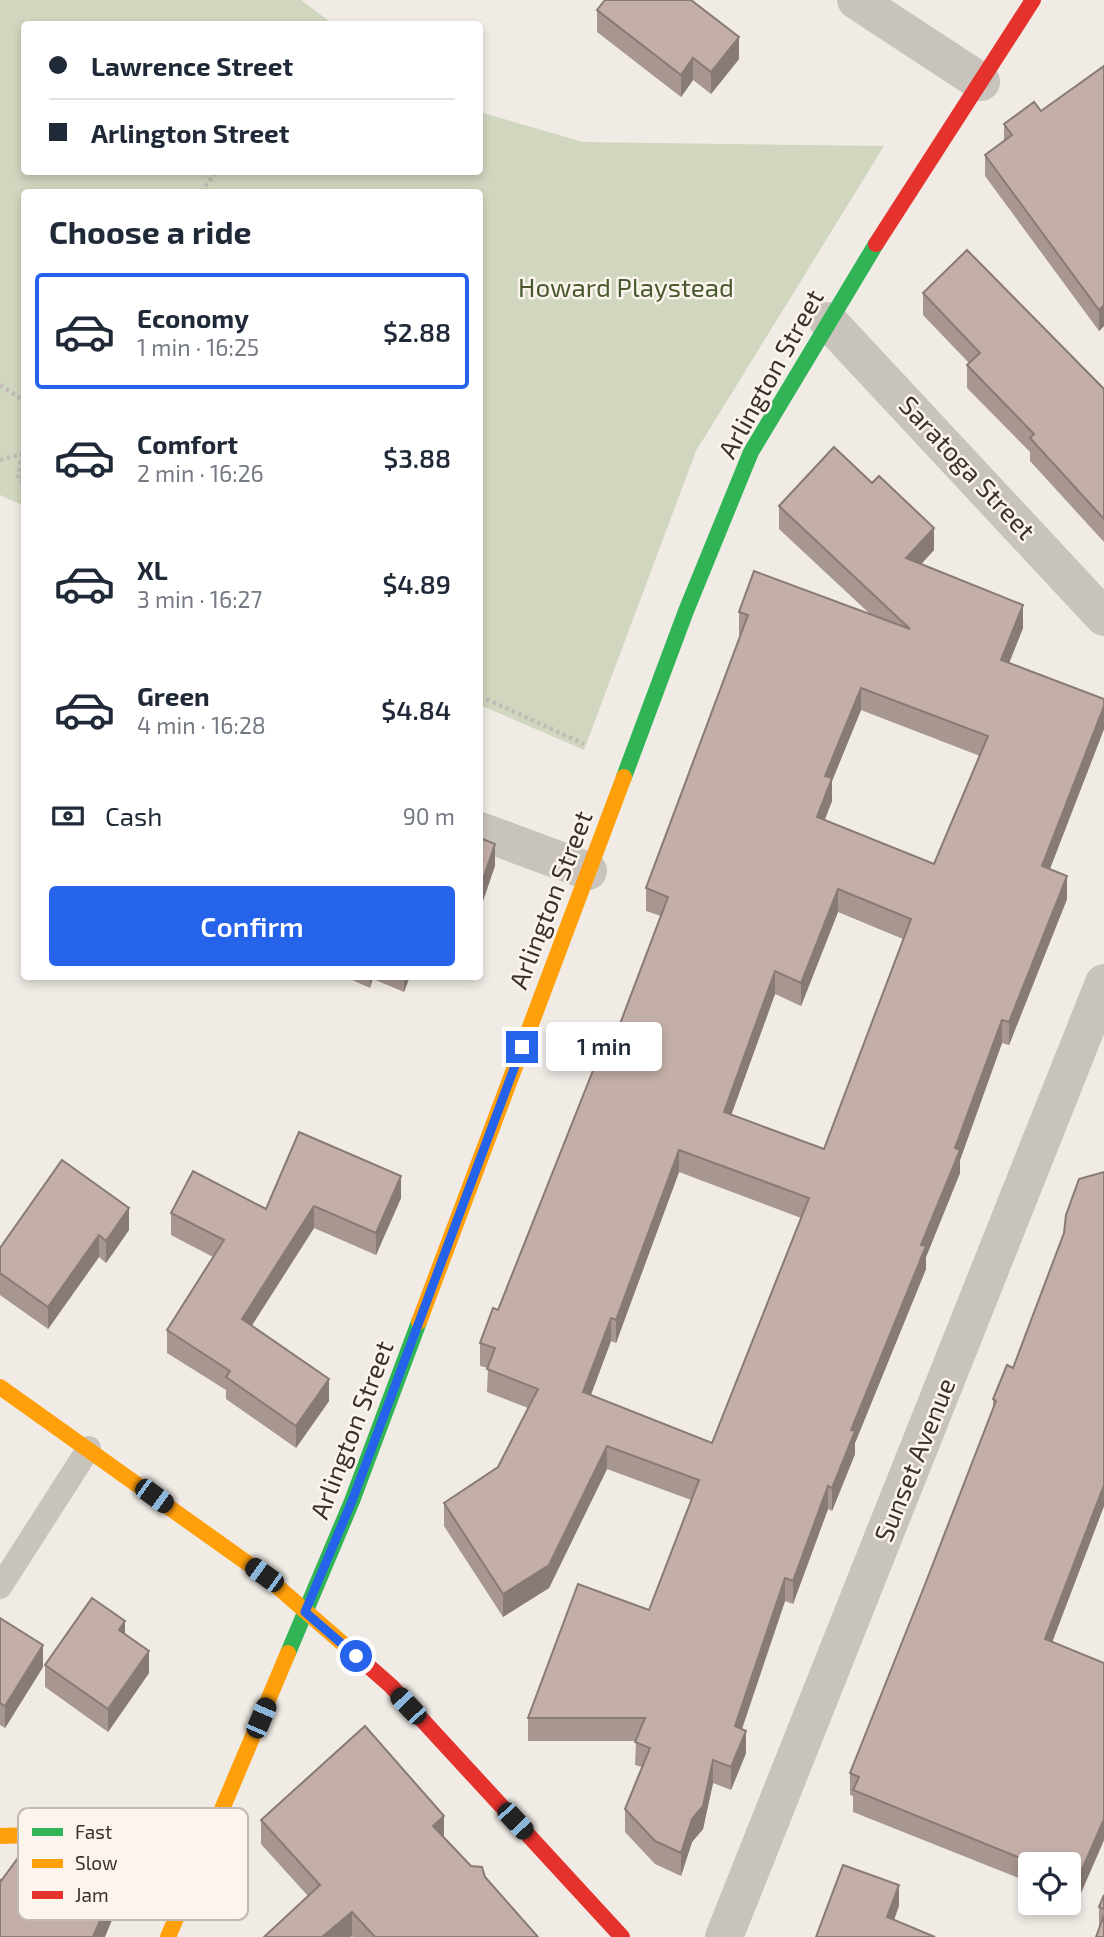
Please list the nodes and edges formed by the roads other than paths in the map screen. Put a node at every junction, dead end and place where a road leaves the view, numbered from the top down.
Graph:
1 (856, 0) edge
2 (1033, 0) edge
3 (981, 82) junction
4 (828, 321) junction
5 (1104, 617) edge
6 (483, 832) edge
7 (588, 871) junction
8 (1104, 983) edge
9 (0, 1387) edge
10 (89, 1448) junction
11 (0, 1587) edge
12 (305, 1612) junction
13 (223, 1808) edge
14 (18, 1835) edge
15 (0, 1836) edge
16 (175, 1920) edge
17 (168, 1937) edge
18 (622, 1937) edge
19 (724, 1937) edge

1 - 3 street
2 - 3 street, Arlington Street
3 - 4 street, Arlington Street
4 - 5 street, Saratoga Street
4 - 7 street, Arlington Street
6 - 7 street
7 - 12 street, Arlington Street
8 - 19 street, Sunset Avenue
9 - 10 street
10 - 11 lane
10 - 12 street
12 - 13 street, Arlington Street
12 - 18 street
14 - 15 street
16 - 17 street, Arlington Street

